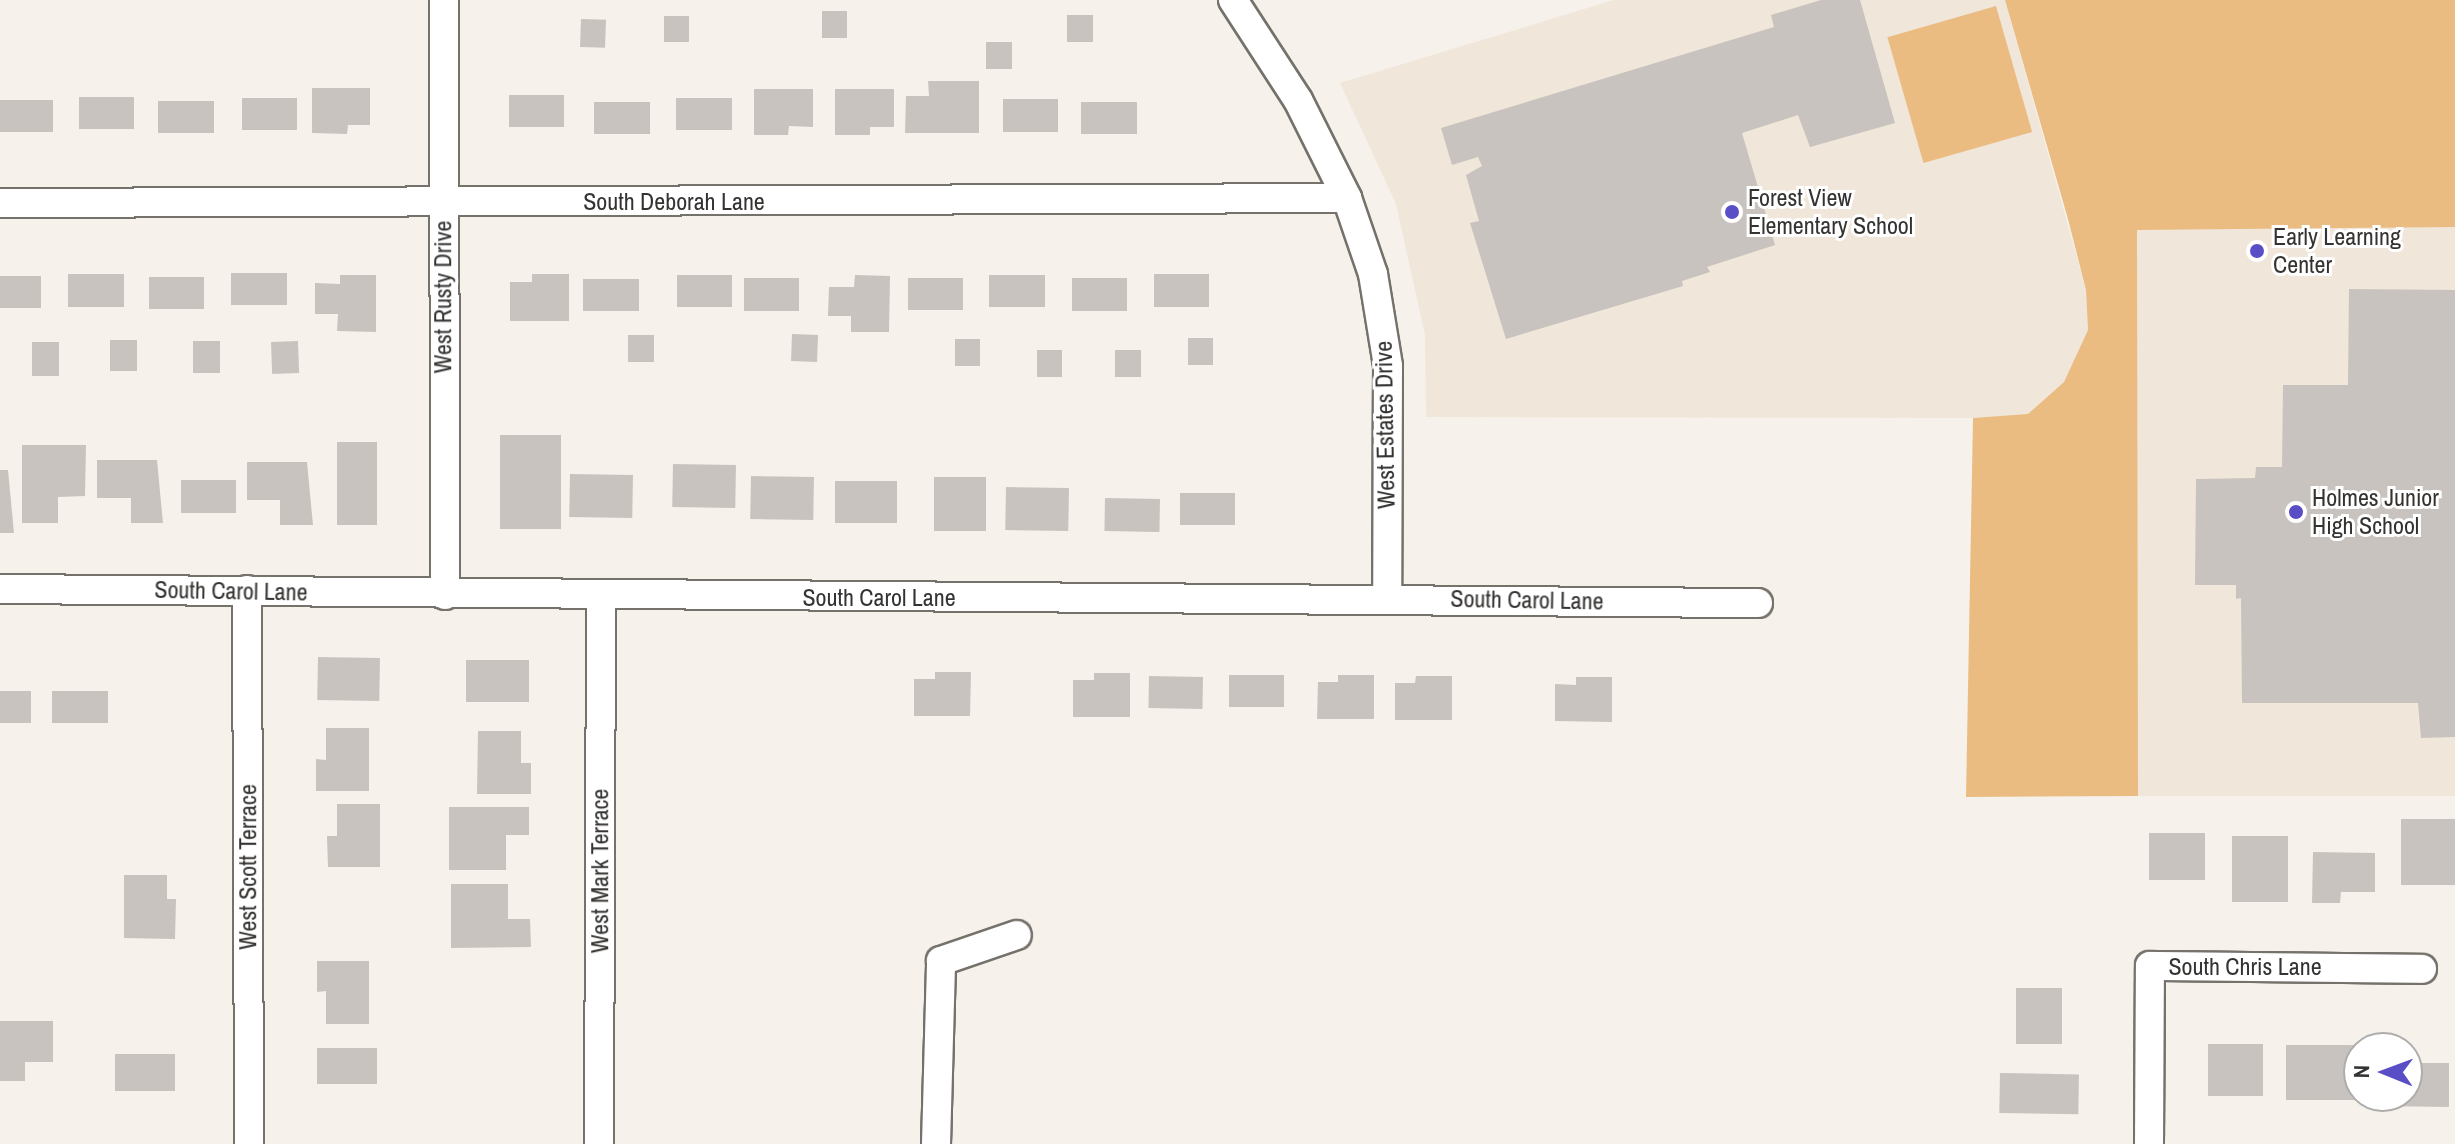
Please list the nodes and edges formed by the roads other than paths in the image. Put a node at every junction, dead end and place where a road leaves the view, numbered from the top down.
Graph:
1 (444, 0) edge
2 (1233, 0) edge
3 (1347, 198) junction
4 (0, 203) edge
5 (443, 203) junction
6 (0, 589) edge
7 (247, 590) junction
8 (445, 595) junction
9 (601, 597) junction
10 (1387, 599) junction
11 (1758, 603) dead end
12 (1017, 935) dead end
13 (2422, 969) dead end
14 (249, 1144) edge
15 (599, 1144) edge
16 (936, 1144) edge
17 (2149, 1144) edge

1 - 5 street, West Rusty Drive
2 - 3 street, West Estates Drive
3 - 5 street, South Deborah Lane
3 - 10 street, West Estates Drive
4 - 5 street, South Deborah Lane
5 - 8 street, West Rusty Drive
6 - 7 street, South Carol Lane
7 - 8 street, South Carol Lane
7 - 14 street, West Scott Terrace
8 - 9 street, South Carol Lane
9 - 10 street, South Carol Lane
9 - 15 street, West Mark Terrace
10 - 11 street, South Carol Lane
12 - 16 street
13 - 17 street, South Chris Lane

